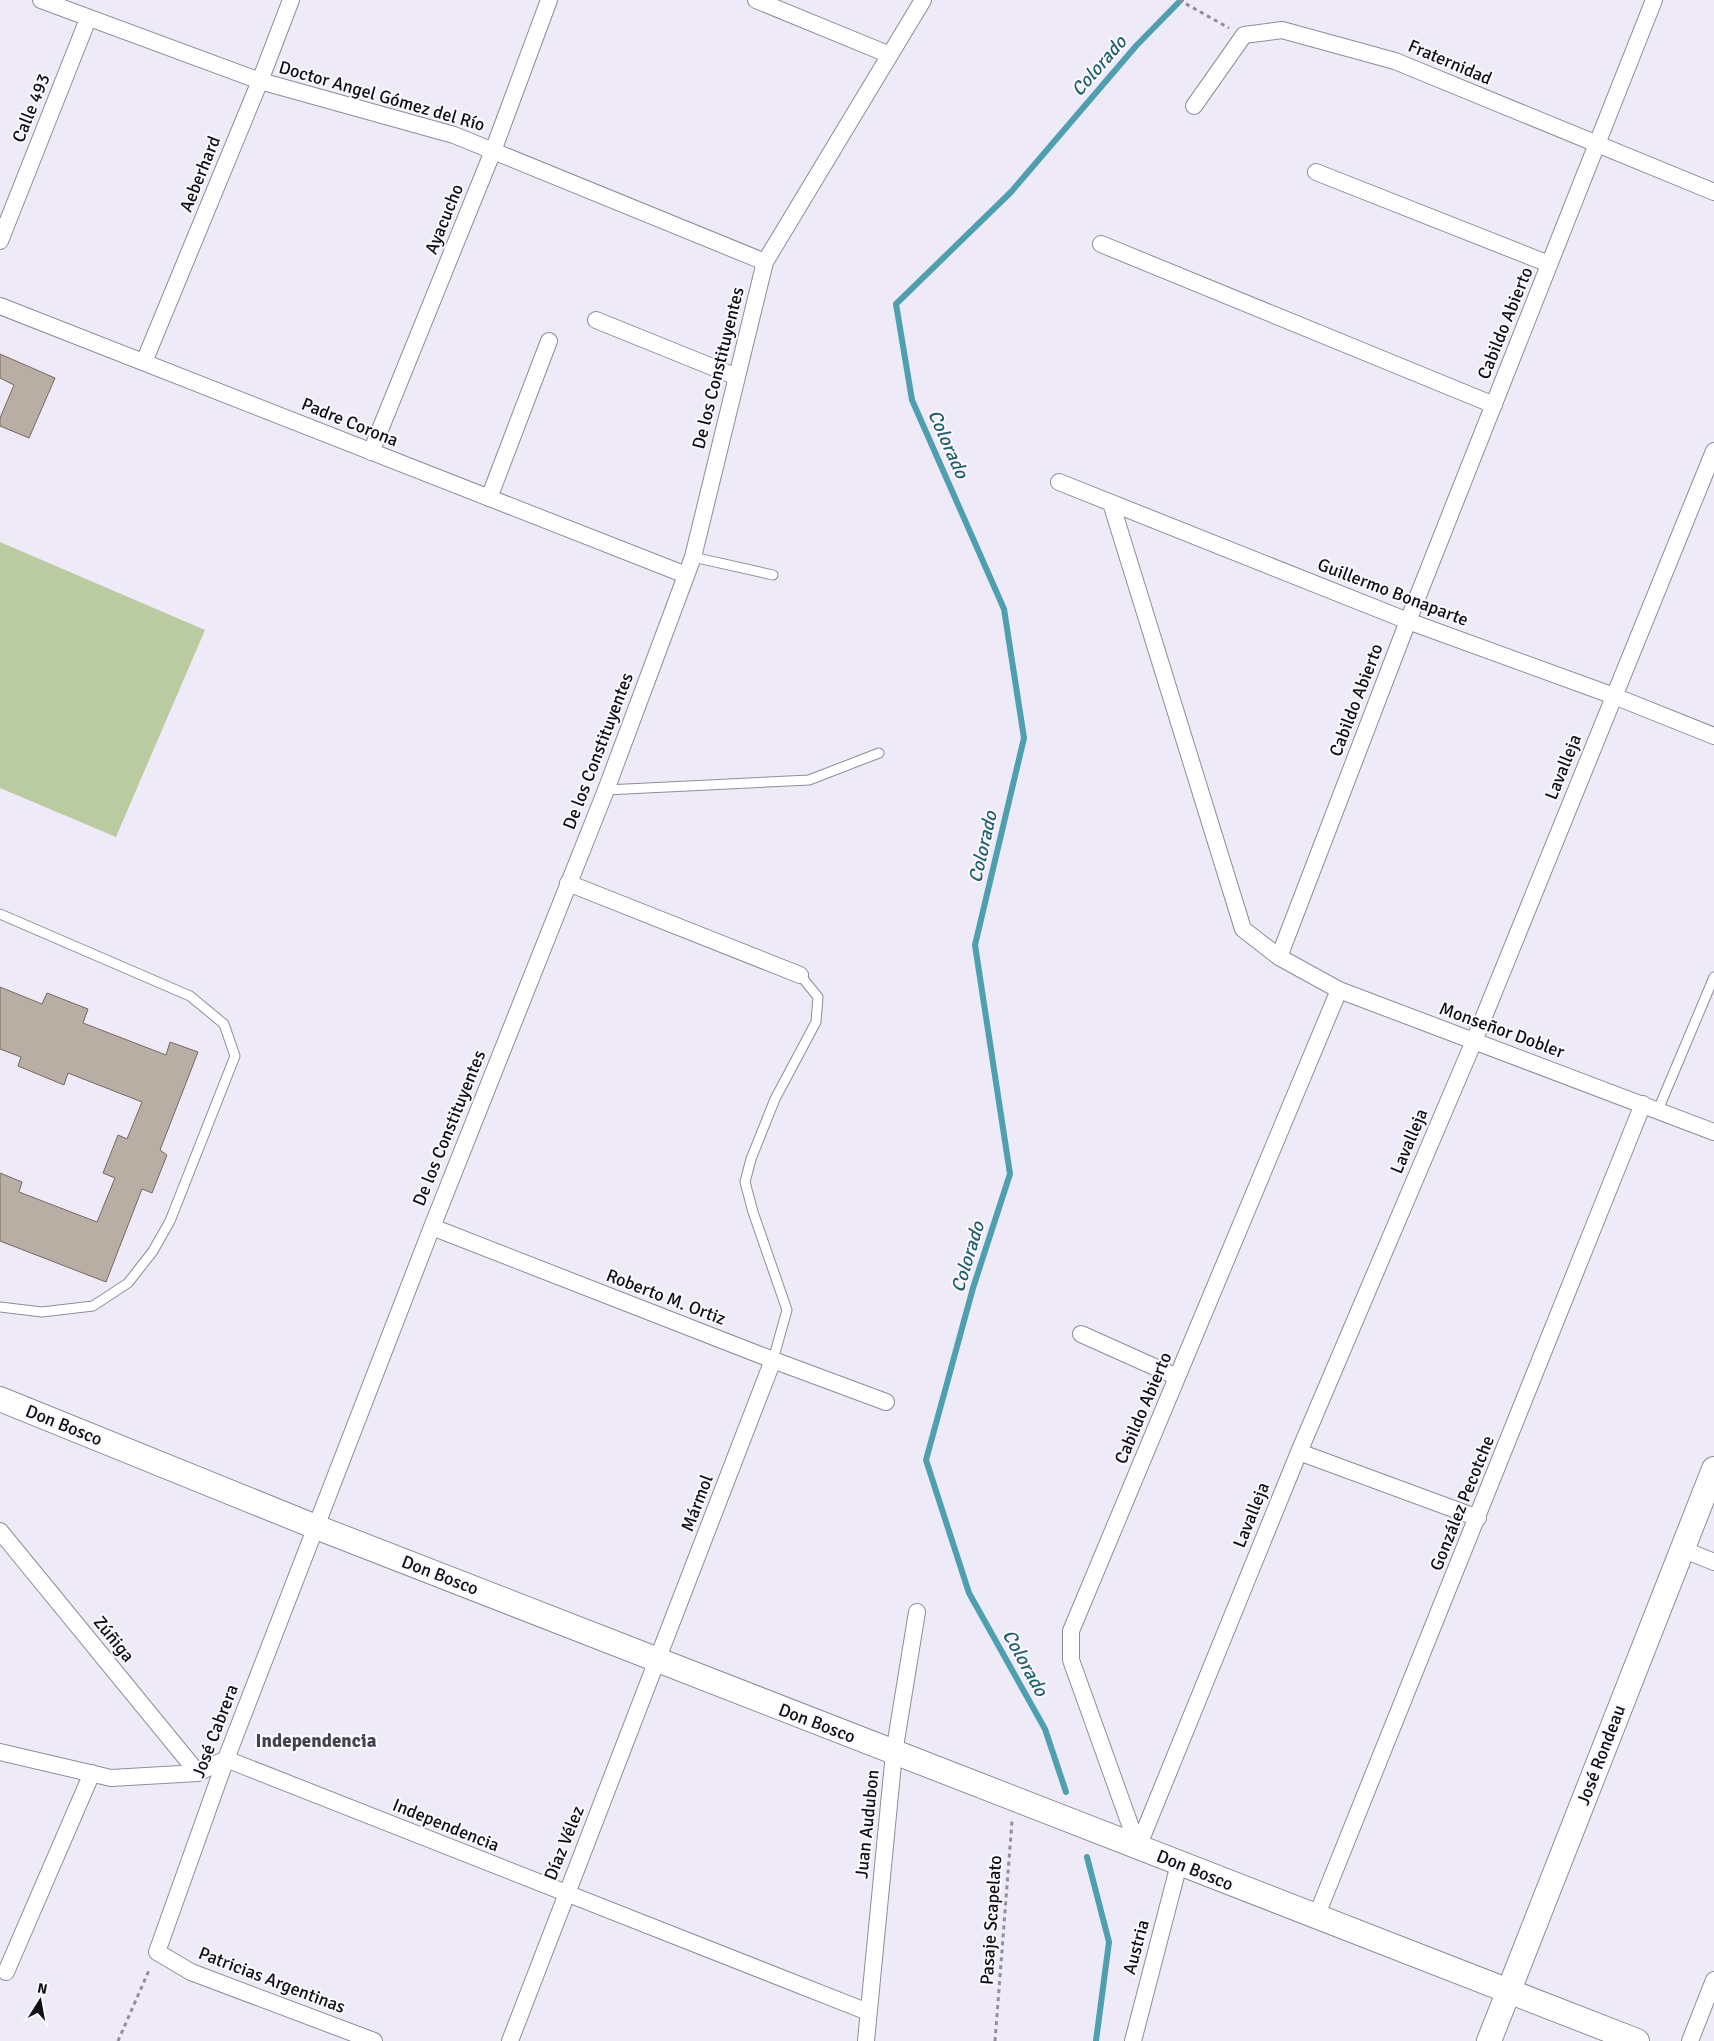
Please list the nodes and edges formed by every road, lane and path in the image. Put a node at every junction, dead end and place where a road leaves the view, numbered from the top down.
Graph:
1 (41, 0) edge
2 (291, 0) edge
3 (549, 0) edge
4 (756, 0) edge
5 (923, 0) edge
6 (1179, 0) edge
7 (1654, 0) edge
8 (88, 19) junction
9 (1244, 36) junction
10 (890, 55) junction
11 (260, 81) junction
12 (1194, 106) dead end
13 (1596, 145) junction
14 (493, 151) junction
15 (1316, 172) dead end
16 (1714, 192) edge
17 (0, 241) edge
18 (1101, 244) dead end
19 (764, 262) junction
20 (1549, 264) junction
21 (0, 306) edge
22 (596, 320) dead end
23 (549, 341) dead end
24 (144, 362) junction
25 (737, 377) junction
26 (1494, 405) junction
27 (1714, 451) edge
28 (371, 452) junction
29 (1059, 482) dead end
30 (489, 498) junction
31 (1111, 503) junction
32 (693, 557) junction
33 (686, 575) junction
34 (773, 575) dead end
35 (1408, 621) junction
36 (1614, 696) junction
37 (1714, 736) edge
38 (879, 753) dead end
39 (606, 790) junction
40 (568, 883) junction
41 (0, 914) edge
42 (1279, 957) junction
43 (800, 975) joint
44 (1714, 977) edge
45 (1339, 990) junction
46 (1474, 1041) junction
47 (1651, 1107) junction
48 (1714, 1132) edge
49 (432, 1227) junction
50 (0, 1307) edge
51 (1081, 1334) dead end
52 (772, 1360) junction
53 (1177, 1377) junction
54 (0, 1399) edge
55 (886, 1402) dead end
56 (1299, 1452) junction
57 (1714, 1469) edge
58 (1478, 1518) junction
59 (316, 1527) junction
60 (0, 1531) edge
61 (1682, 1549) junction
62 (1714, 1562) edge
63 (916, 1612) dead end
64 (658, 1661) junction
65 (0, 1752) edge
66 (894, 1753) junction
67 (226, 1759) junction
68 (92, 1773) junction
69 (198, 1773) junction
70 (1014, 1800) junction
71 (1138, 1847) junction
72 (1179, 1864) junction
73 (565, 1894) junction
74 (1316, 1917) junction
75 (157, 1952) junction
76 (6, 1972) dead end
77 (1714, 1980) edge
78 (1509, 1990) junction
79 (868, 2012) junction
80 (118, 2041) edge
81 (374, 2041) edge
82 (510, 2041) edge
83 (866, 2041) edge
84 (995, 2041) edge
85 (1133, 2041) edge
86 (1489, 2041) edge
87 (1637, 2041) edge
88 (1690, 2041) edge

1 - 8 street, Doctor Angel Gómez del Río
2 - 11 street, Aeberhard
3 - 14 street, Ayacucho
4 - 10 street
5 - 10 street, De los Constituyentes
6 - 9 path
7 - 13 street, Cabildo Abierto
8 - 11 street, Doctor Angel Gómez del Río
8 - 17 street, Calle 493
9 - 12 street
9 - 13 street, Fraternidad
10 - 19 street, De los Constituyentes
11 - 14 street, Doctor Angel Gómez del Río
11 - 24 street, Aeberhard
13 - 16 street, Fraternidad
13 - 20 street, Cabildo Abierto
14 - 19 street, Doctor Angel Gómez del Río
14 - 28 street, Ayacucho
15 - 20 street
18 - 26 street
19 - 25 street, De los Constituyentes
20 - 26 street, Cabildo Abierto
21 - 24 street, Padre Corona
22 - 25 street
23 - 30 street
24 - 28 street, Padre Corona
25 - 32 street, De los Constituyentes
26 - 35 street, Cabildo Abierto
27 - 36 street, Lavalleja
28 - 30 street, Padre Corona
29 - 31 street, Guillermo Bonaparte
30 - 33 street, Padre Corona
31 - 35 street, Guillermo Bonaparte
31 - 42 street
32 - 33 street, De los Constituyentes
32 - 34 lane
33 - 39 street, De los Constituyentes
35 - 36 street, Guillermo Bonaparte
35 - 42 street, Cabildo Abierto
36 - 37 street, Guillermo Bonaparte
36 - 46 street, Lavalleja
38 - 39 lane
39 - 40 street, De los Constituyentes
40 - 43 street
40 - 49 street, De los Constituyentes
41 - 50 lane
42 - 45 street, Monseñor Dobler
43 - 52 lane
44 - 47 lane
45 - 46 street, Monseñor Dobler
45 - 53 street, Cabildo Abierto
46 - 47 street, Monseñor Dobler
46 - 56 street, Lavalleja
47 - 48 street, Monseñor Dobler
47 - 58 street, González Pecotche
49 - 52 street, Roberto M. Ortiz
49 - 59 street, De los Constituyentes
51 - 53 street
52 - 55 street, Roberto M. Ortiz
52 - 64 street, Mármol
53 - 71 street, Cabildo Abierto
54 - 59 main road, Don Bosco
56 - 58 street
56 - 71 street, Lavalleja
57 - 61 main road, José Rondeau
58 - 74 street, González Pecotche
59 - 64 main road, Don Bosco
59 - 67 street, José Cabrera
60 - 69 street, Zúñiga
61 - 62 street
61 - 78 main road, José Rondeau
63 - 66 street, Juan Audubon
64 - 66 main road, Don Bosco
64 - 73 street, Díaz Vélez
65 - 68 street
66 - 70 main road, Don Bosco
66 - 79 street, Juan Audubon
67 - 69 street
67 - 73 street, Independencia
67 - 75 street, José Cabrera
68 - 69 street
68 - 76 street
70 - 71 main road, Don Bosco
70 - 84 path, Pasaje Scapelato
71 - 72 main road, Don Bosco
72 - 74 main road, Don Bosco
72 - 85 street, Austria
73 - 79 street, Independencia
73 - 82 street, Díaz Vélez
74 - 78 main road, Don Bosco
75 - 80 path
75 - 81 street, Patricias Argentinas
77 - 88 street
78 - 86 main road, José Rondeau
78 - 87 main road, Don Bosco
79 - 83 street, Juan Audubon

